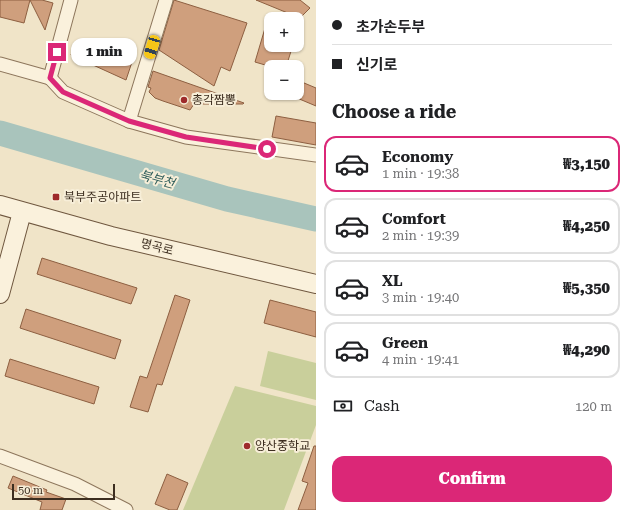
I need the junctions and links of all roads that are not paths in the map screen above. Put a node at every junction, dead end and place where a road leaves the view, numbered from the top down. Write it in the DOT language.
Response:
graph roads {
  1 [pos="71,0"];
  2 [pos="166,0"];
  3 [pos="0,64"];
  4 [pos="50,78"];
  5 [pos="129,121"];
  6 [pos="316,155"];
  7 [pos="0,205"];
  8 [pos="22,212"];
  9 [pos="316,284"];
  10 [pos="0,294"];
  11 [pos="0,456"];
  12 [pos="122,509"];
  1 -- 4 [label="street"];
  2 -- 5 [label="street"];
  3 -- 4 [label="street"];
  4 -- 5 [label="street"];
  5 -- 6 [label="street"];
  7 -- 8 [label="main road, 명곡로"];
  8 -- 9 [label="main road, 명곡로"];
  8 -- 10 [label="main road"];
  11 -- 12 [label="street"];
}
